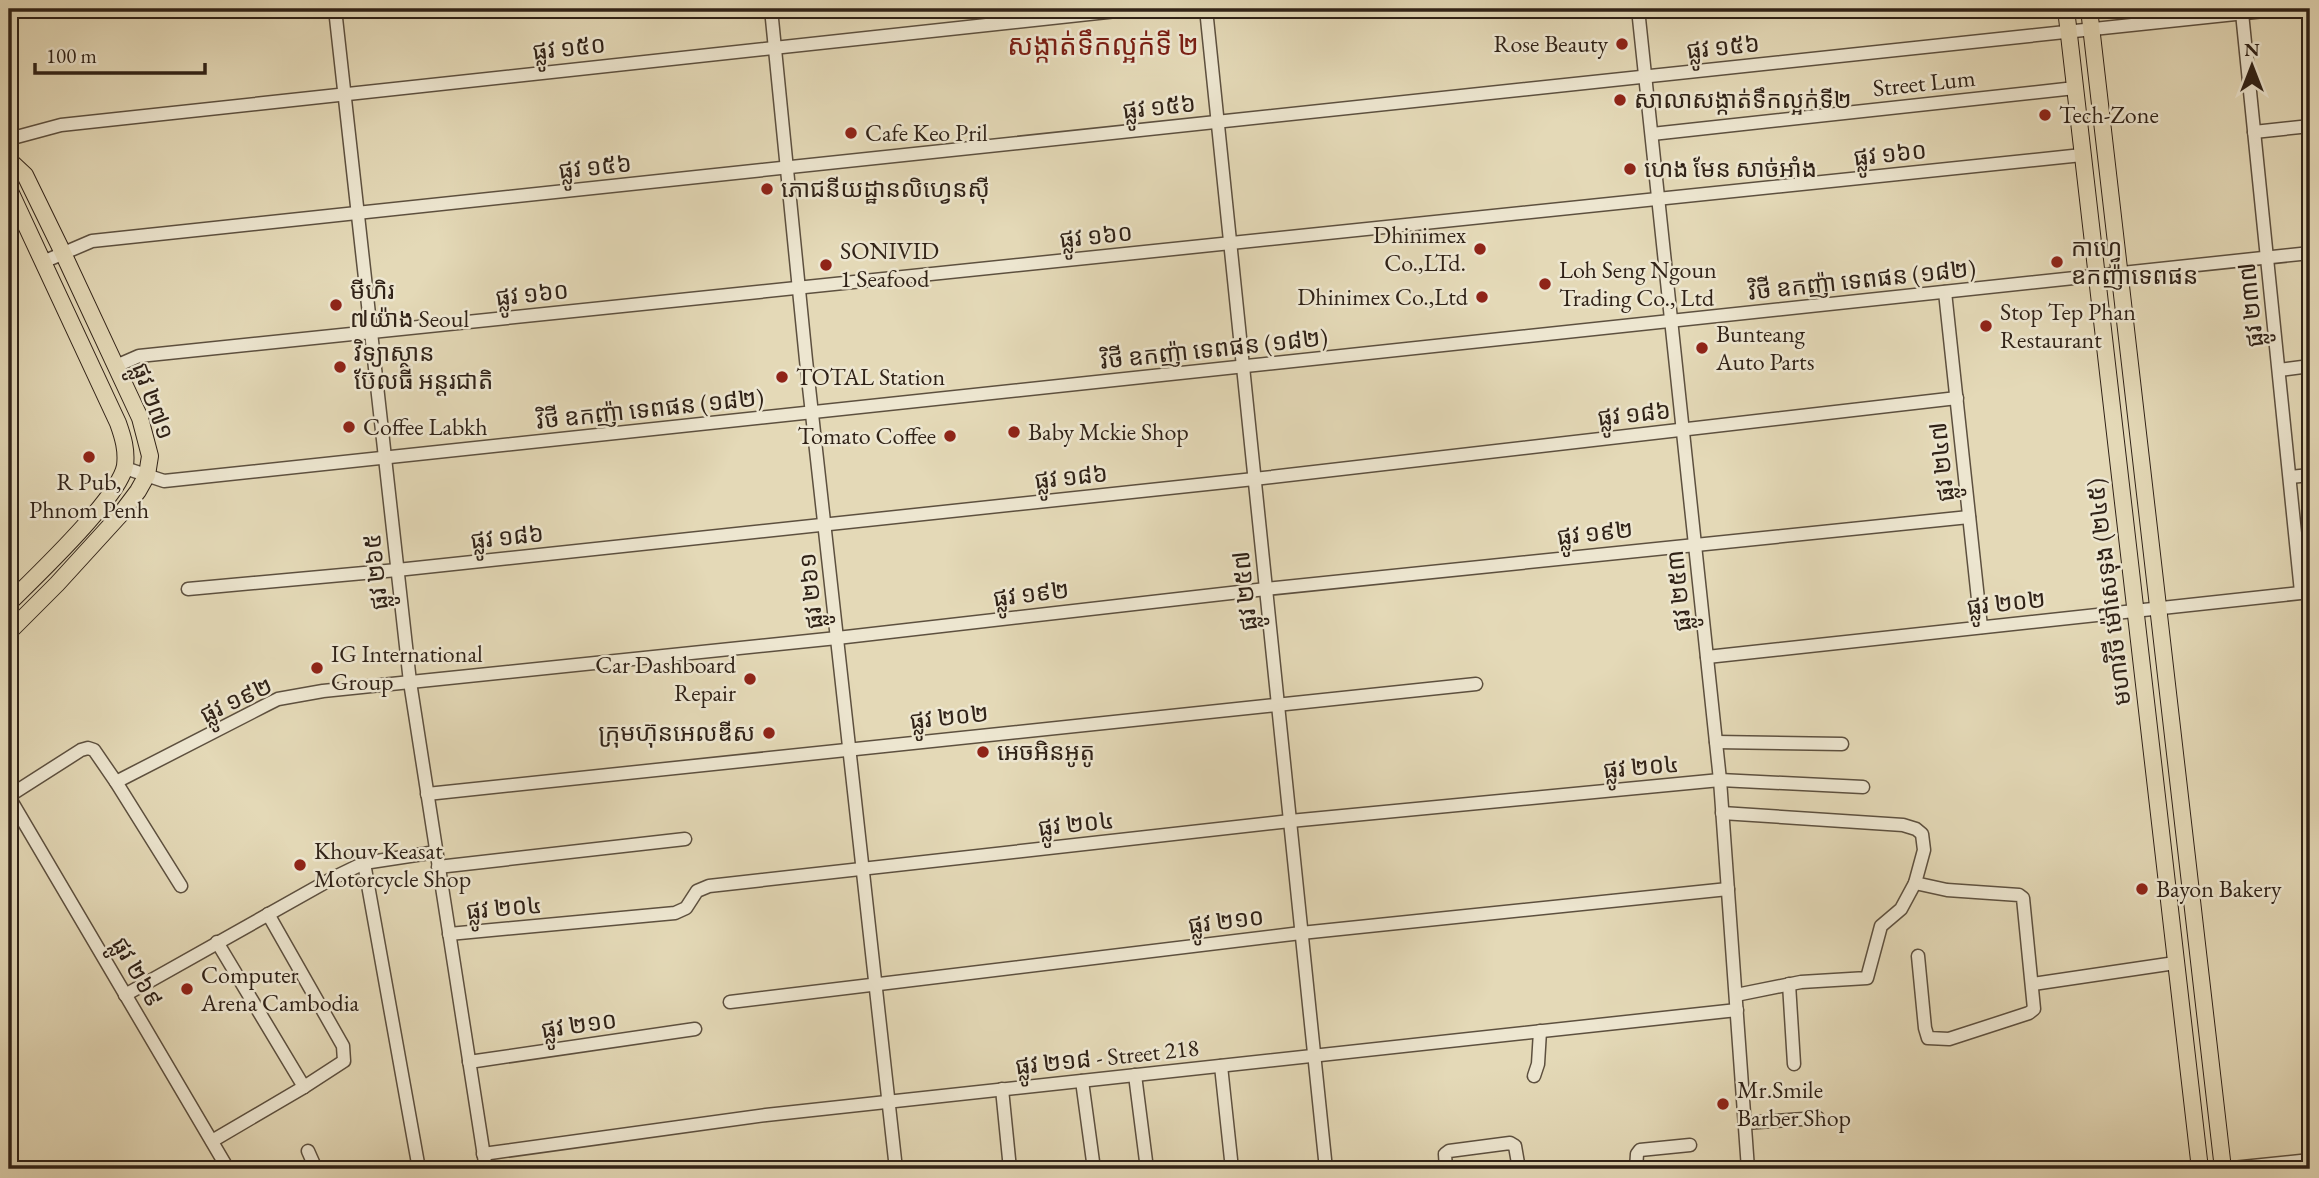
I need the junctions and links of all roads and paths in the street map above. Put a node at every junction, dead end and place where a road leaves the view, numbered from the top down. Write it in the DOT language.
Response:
graph roads {
  1 [pos="335,9"];
  2 [pos="771,9"];
  3 [pos="1135,9"];
  4 [pos="1206,9"];
  5 [pos="1639,9"];
  6 [pos="2066,9"];
  7 [pos="2090,9"];
  8 [pos="2283,9"];
  9 [pos="2242,13"];
  10 [pos="2092,29"];
  11 [pos="2068,32"];
  12 [pos="775,47"];
  13 [pos="1646,76"];
  14 [pos="2075,88"];
  15 [pos="345,93"];
  16 [pos="1217,122"];
  17 [pos="2310,126"];
  18 [pos="2254,132"];
  19 [pos="1652,134"];
  20 [pos="9,139"];
  21 [pos="2082,156"];
  22 [pos="9,160"];
  23 [pos="787,167"];
  24 [pos="9,190"];
  25 [pos="1658,199"];
  26 [pos="358,213"];
  27 [pos="1230,243"];
  28 [pos="63,253"];
  29 [pos="2310,253"];
  30 [pos="2267,258"];
  31 [pos="43,262"];
  32 [pos="2120,274"];
  33 [pos="2095,276"];
  34 [pos="800,288"];
  35 [pos="1945,292"];
  36 [pos="1672,321"];
  37 [pos="371,332"];
  38 [pos="116,366"];
  39 [pos="2310,366"];
  40 [pos="1243,367"];
  41 [pos="2279,370"];
  42 [pos="1956,398"];
  43 [pos="813,412"];
  44 [pos="1683,430"];
  45 [pos="385,458"];
  46 [pos="125,468"];
  47 [pos="147,475"];
  48 [pos="2310,475"];
  49 [pos="2290,477"];
  50 [pos="1254,479"];
  51 [pos="1969,517"];
  52 [pos="825,525"];
  53 [pos="1695,544"];
  54 [pos="397,570"];
  55 [pos="188,589"];
  56 [pos="1266,589"];
  57 [pos="2306,592"];
  58 [pos="9,602"];
  59 [pos="2159,608"];
  60 [pos="2134,611"];
  61 [pos="25,615"];
  62 [pos="1981,627"];
  63 [pos="9,632"];
  64 [pos="838,638"];
  65 [pos="1707,657"];
  66 [pos="410,682"];
  67 [pos="1476,684"];
  68 [pos="1278,704"];
  69 [pos="1716,743"];
  70 [pos="1842,744"];
  71 [pos="850,748"];
  72 [pos="1720,780"];
  73 [pos="116,782"];
  74 [pos="1863,787"];
  75 [pos="427,794"];
  76 [pos="9,797"];
  77 [pos="1722,814"];
  78 [pos="1290,821"];
  79 [pos="685,839"];
  80 [pos="436,852"];
  81 [pos="364,863"];
  82 [pos="438,867"];
  83 [pos="863,869"];
  84 [pos="1915,883"];
  85 [pos="181,886"];
  86 [pos="1728,889"];
  87 [pos="268,914"];
  88 [pos="1301,933"];
  89 [pos="449,934"];
  90 [pos="217,942"];
  91 [pos="1917,956"];
  92 [pos="2175,963"];
  93 [pos="1789,984"];
  94 [pos="2033,984"];
  95 [pos="876,985"];
  96 [pos="125,995"];
  97 [pos="1736,995"];
  98 [pos="730,1002"];
  99 [pos="1737,1010"];
  100 [pos="695,1029"];
  101 [pos="1540,1031"];
  102 [pos="1314,1056"];
  103 [pos="469,1062"];
  104 [pos="1794,1064"];
  105 [pos="1221,1066"];
  106 [pos="1135,1075"];
  107 [pos="1534,1076"];
  108 [pos="1082,1081"];
  109 [pos="304,1087"];
  110 [pos="1002,1089"];
  111 [pos="888,1102"];
  112 [pos="1818,1118"];
  113 [pos="1745,1123"];
  114 [pos="212,1141"];
  115 [pos="1690,1145"];
  116 [pos="308,1151"];
  117 [pos="483,1154"];
  118 [pos="2303,1164"];
  119 [pos="228,1169"];
  120 [pos="316,1169"];
  121 [pos="419,1169"];
  122 [pos="485,1169"];
  123 [pos="896,1169"];
  124 [pos="1010,1169"];
  125 [pos="1094,1169"];
  126 [pos="1146,1169"];
  127 [pos="1232,1169"];
  128 [pos="1326,1169"];
  129 [pos="1431,1169"];
  130 [pos="1446,1169"];
  131 [pos="1518,1169"];
  132 [pos="1636,1169"];
  133 [pos="1748,1169"];
  134 [pos="2200,1169"];
  135 [pos="2223,1169"];
  1 -- 15 [label="street, ផ្លូវ ២៦៥"];
  2 -- 12 [label="street, ផ្លូវ ២៦១"];
  3 -- 12 [label="street, ផ្លូវ ១៥០"];
  4 -- 16 [label="street, ផ្លូវ ២៥៧"];
  5 -- 13 [label="street, ផ្លូវ ២៥៣"];
  6 -- 11 [label="main road, មហាវិថី ម៉ៅសេទុង (២៤៥)"];
  7 -- 10 [label="main road, មហាវិថី ម៉ៅសេទុង (២៤៥)"];
  8 -- 9 [label="street, ផ្លូវ ១៥៦"];
  9 -- 10 [label="street, ផ្លូវ ១៥៦"];
  9 -- 18 [label="street, ផ្លូវ ២៣៧"];
  10 -- 11 [label="street, ផ្លូវ ១៥៦"];
  10 -- 32 [label="main road, មហាវិថី ម៉ៅសេទុង (២៤៥)"];
  11 -- 13 [label="street, ផ្លូវ ១៥៦"];
  11 -- 14 [label="main road, មហាវិថី ម៉ៅសេទុង (២៤៥)"];
  12 -- 15 [label="street, ផ្លូវ ១៥០"];
  12 -- 23 [label="street, ផ្លូវ ២៦១"];
  13 -- 16 [label="street, ផ្លូវ ១៥៦"];
  13 -- 19 [label="street, ផ្លូវ ២៥៣"];
  14 -- 19 [label="street, Street Lum"];
  14 -- 21 [label="main road, មហាវិថី ម៉ៅសេទុង (២៤៥)"];
  15 -- 20 [label="street, ផ្លូវ ១៥០"];
  15 -- 26 [label="street, ផ្លូវ ២៦៥"];
  16 -- 23 [label="street, ផ្លូវ ១៥៦"];
  16 -- 27 [label="street, ផ្លូវ ២៥៧"];
  17 -- 18 [label="street"];
  18 -- 30 [label="street, ផ្លូវ ២៣៧"];
  19 -- 25 [label="street, ផ្លូវ ២៥៣"];
  21 -- 25 [label="street, ផ្លូវ ១៦០"];
  21 -- 33 [label="main road, មហាវិថី ម៉ៅសេទុង (២៤៥)"];
  22 -- 28 [label="main road, ផ្លូវ ២៧១"];
  23 -- 26 [label="street, ផ្លូវ ១៥៦"];
  23 -- 34 [label="street, ផ្លូវ ២៦១"];
  24 -- 31 [label="main road, ផ្លូវ ២៧១"];
  25 -- 27 [label="street, ផ្លូវ ១៦០"];
  25 -- 36 [label="street, ផ្លូវ ២៥៣"];
  26 -- 28 [label="street, ផ្លូវ ១៥៦"];
  26 -- 37 [label="street, ផ្លូវ ២៦៥"];
  27 -- 34 [label="street, ផ្លូវ ១៦០"];
  27 -- 40 [label="street, ផ្លូវ ២៥៧"];
  28 -- 31 [label="street, ផ្លូវ ១៥៦"];
  28 -- 38 [label="main road, ផ្លូវ ២៧១"];
  29 -- 30 [label="street, វិថី ឧកញ៉ា ទេពផន (១៨២)"];
  30 -- 32 [label="street, វិថី ឧកញ៉ា ទេពផន (១៨២)"];
  30 -- 41 [label="street, ផ្លូវ ២៣៧"];
  31 -- 46 [label="main road, ផ្លូវ ២៧១"];
  32 -- 33 [label="street, វិថី ឧកញ៉ា ទេពផន (១៨២)"];
  32 -- 59 [label="main road, មហាវិថី ម៉ៅសេទុង (២៤៥)"];
  33 -- 35 [label="street, វិថី ឧកញ៉ា ទេពផន (១៨២)"];
  33 -- 60 [label="main road, មហាវិថី ម៉ៅសេទុង (២៤៥)"];
  34 -- 37 [label="street, ផ្លូវ ១៦០"];
  34 -- 43 [label="street, ផ្លូវ ២៦១"];
  35 -- 36 [label="street, វិថី ឧកញ៉ា ទេពផន (១៨២)"];
  35 -- 42 [label="street, ផ្លូវ ២៤៧"];
  36 -- 40 [label="street, វិថី ឧកញ៉ា ទេពផន (១៨២)"];
  36 -- 44 [label="street, ផ្លូវ ២៥៣"];
  37 -- 38 [label="street, ផ្លូវ ១៦០"];
  37 -- 45 [label="street, ផ្លូវ ២៦៥"];
  38 -- 47 [label="main road, ផ្លូវ ២៧១"];
  39 -- 41 [label="street"];
  40 -- 43 [label="street, វិថី ឧកញ៉ា ទេពផន (១៨២)"];
  40 -- 50 [label="street, ផ្លូវ ២៥៧"];
  41 -- 49 [label="street, ផ្លូវ ២៣៧"];
  42 -- 44 [label="street, ផ្លូវ ១៨៦"];
  42 -- 51 [label="street, ផ្លូវ ២៤៧"];
  43 -- 45 [label="street, វិថី ឧកញ៉ា ទេពផន (១៨២)"];
  43 -- 52 [label="street, ផ្លូវ ២៦១"];
  44 -- 50 [label="street, ផ្លូវ ១៨៦"];
  44 -- 53 [label="street, ផ្លូវ ២៥៣"];
  45 -- 47 [label="street, វិថី ឧកញ៉ា ទេពផន (១៨២)"];
  45 -- 54 [label="street, ផ្លូវ ២៦៥"];
  46 -- 47 [label="street, វិថី ឧកញ៉ា ទេពផន (១៨២)"];
  46 -- 58 [label="main road"];
  47 -- 61 [label="main road, ផ្លូវ ២៧១"];
  48 -- 49 [label="street"];
  49 -- 57 [label="street, ផ្លូវ ២៣៧"];
  50 -- 52 [label="street, ផ្លូវ ១៨៦"];
  50 -- 56 [label="street, ផ្លូវ ២៥៧"];
  51 -- 53 [label="street, ផ្លូវ ១៩២"];
  51 -- 62 [label="street, ផ្លូវ ២៤៧"];
  52 -- 54 [label="street, ផ្លូវ ១៨៦"];
  52 -- 64 [label="street, ផ្លូវ ២៦១"];
  53 -- 56 [label="street, ផ្លូវ ១៩២"];
  53 -- 65 [label="street, ផ្លូវ ២៥៣"];
  54 -- 55 [label="street, ផ្លូវ ១៨៦"];
  54 -- 66 [label="street, ផ្លូវ ២៦៥"];
  56 -- 64 [label="street, ផ្លូវ ១៩២"];
  56 -- 68 [label="street, ផ្លូវ ២៥៧"];
  57 -- 59 [label="street, ផ្លូវ ២០២"];
  58 -- 61 [label="street"];
  59 -- 60 [label="street, ផ្លូវ ២០២"];
  59 -- 135 [label="main road, មហាវិថី ម៉ៅសេទុង (២៤៥)"];
  60 -- 62 [label="street, ផ្លូវ ២០២"];
  60 -- 92 [label="main road, មហាវិថី ម៉ៅសេទុង (២៤៥)"];
  61 -- 63 [label="main road, ផ្លូវ ២៧១"];
  62 -- 65 [label="street, ផ្លូវ ២០២"];
  64 -- 66 [label="street, ផ្លូវ ១៩២"];
  64 -- 71 [label="street, ផ្លូវ ២៦១"];
  65 -- 69 [label="street, ផ្លូវ ២៥៣"];
  66 -- 73 [label="street, ផ្លូវ ១៩២"];
  66 -- 75 [label="street, ផ្លូវ ២៦៥"];
  67 -- 68 [label="street, ផ្លូវ ២០២"];
  68 -- 71 [label="street, ផ្លូវ ២០២"];
  68 -- 78 [label="street, ផ្លូវ ២៥៧"];
  69 -- 70 [label="street"];
  69 -- 72 [label="street, ផ្លូវ ២៥៣"];
  71 -- 75 [label="street, ផ្លូវ ២០២"];
  71 -- 83 [label="street, ផ្លូវ ២៦១"];
  72 -- 74 [label="street, ផ្លូវ ២០៤"];
  72 -- 77 [label="street, ផ្លូវ ២៥៣"];
  72 -- 78 [label="street, ផ្លូវ ២០៤"];
  73 -- 76 [label="street"];
  73 -- 85 [label="street"];
  75 -- 80 [label="street, ផ្លូវ ២៦៥"];
  76 -- 96 [label="street, ផ្លូវ ២៦៩"];
  77 -- 84 [label="street"];
  77 -- 86 [label="street, ផ្លូវ ២៥៣"];
  78 -- 83 [label="street, ផ្លូវ ២០៤"];
  78 -- 88 [label="street, ផ្លូវ ២៥៧"];
  79 -- 82 [label="street"];
  80 -- 81 [label="street"];
  80 -- 82 [label="street, ផ្លូវ ២៦៥"];
  81 -- 87 [label="street"];
  81 -- 121 [label="street"];
  82 -- 89 [label="street, ផ្លូវ ២៦៥"];
  83 -- 89 [label="street, ផ្លូវ ២០៤"];
  83 -- 95 [label="street, ផ្លូវ ២៦១"];
  84 -- 93 [label="street"];
  84 -- 94 [label="street"];
  86 -- 88 [label="street, ផ្លូវ ២១០"];
  86 -- 97 [label="street, ផ្លូវ ២៥៣"];
  87 -- 90 [label="street"];
  87 -- 109 [label="street"];
  88 -- 95 [label="street, ផ្លូវ ២១០"];
  88 -- 102 [label="street, ផ្លូវ ២៥៧"];
  89 -- 103 [label="street, ផ្លូវ ២៦៥"];
  90 -- 96 [label="street"];
  90 -- 109 [label="street"];
  91 -- 94 [label="street"];
  92 -- 94 [label="street"];
  92 -- 134 [label="main road, មហាវិថី ម៉ៅសេទុង (២៤៥)"];
  93 -- 97 [label="street"];
  93 -- 104 [label="street"];
  95 -- 98 [label="street, ផ្លូវ ២១០"];
  95 -- 111 [label="street, ផ្លូវ ២៦១"];
  96 -- 114 [label="street, ផ្លូវ ២៦៩"];
  97 -- 99 [label="street, ផ្លូវ ២៥៣"];
  99 -- 101 [label="street, ផ្លូវ ២១៨ - Street 218"];
  99 -- 113 [label="street, ផ្លូវ ២៥៣"];
  100 -- 103 [label="street, ផ្លូវ ២១០"];
  101 -- 102 [label="street, ផ្លូវ ២១៨ - Street 218"];
  101 -- 107 [label="street"];
  102 -- 105 [label="street, ផ្លូវ ២១៨ - Street 218"];
  102 -- 128 [label="street, ផ្លូវ ២៥៧"];
  103 -- 117 [label="street, ផ្លូវ ២៦៥"];
  105 -- 106 [label="street, ផ្លូវ ២១៨ - Street 218"];
  105 -- 127 [label="street"];
  106 -- 108 [label="street, ផ្លូវ ២១៨ - Street 218"];
  106 -- 126 [label="street"];
  108 -- 110 [label="street, ផ្លូវ ២១៨ - Street 218"];
  108 -- 125 [label="street"];
  109 -- 114 [label="street"];
  110 -- 111 [label="street, ផ្លូវ ២១៨ - Street 218"];
  110 -- 124 [label="street"];
  111 -- 117 [label="street, ផ្លូវ ២១៨ - Street 218"];
  111 -- 123 [label="street, ផ្លូវ ២៦១"];
  112 -- 113 [label="street"];
  113 -- 133 [label="street, ផ្លូវ ២៥៣"];
  114 -- 119 [label="street, ផ្លូវ ២៦៩"];
  115 -- 132 [label="street"];
  116 -- 120 [label="street"];
  117 -- 122 [label="street, ផ្លូវ ២៦៥"];
  118 -- 135 [label="street"];
  129 -- 130 [label="street"];
  130 -- 131 [label="street"];
}
